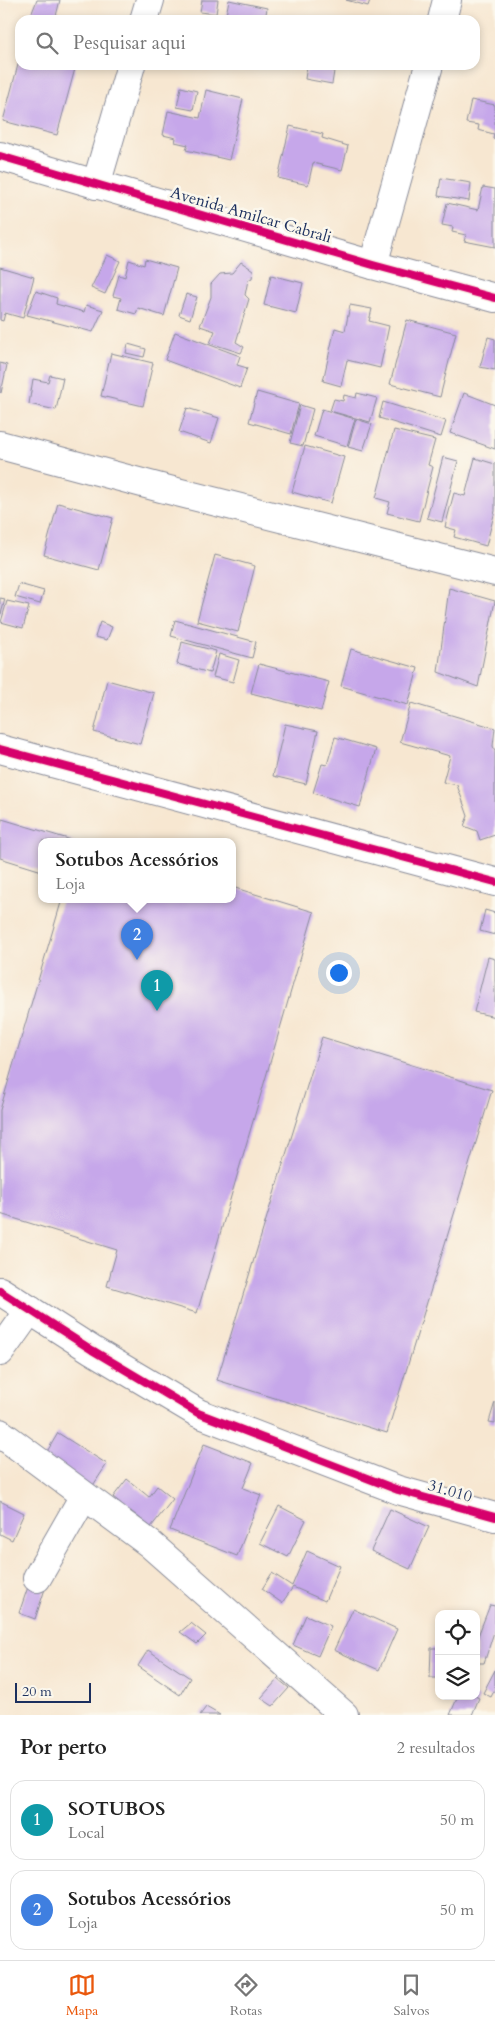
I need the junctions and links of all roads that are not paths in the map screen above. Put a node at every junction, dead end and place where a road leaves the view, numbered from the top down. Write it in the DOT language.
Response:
graph roads {
  1 [pos="150,0"];
  2 [pos="447,0"];
  3 [pos="146,15"];
  4 [pos="443,15"];
  5 [pos="130,70"];
  6 [pos="428,70"];
  7 [pos="0,156"];
  8 [pos="96,185"];
  9 [pos="373,265"];
  10 [pos="495,298"];
  11 [pos="0,445"];
  12 [pos="495,572"];
  13 [pos="0,749"];
  14 [pos="495,882"];
  15 [pos="0,1292"];
  16 [pos="30,1310"];
  17 [pos="0,1352"];
  18 [pos="0,1433"];
  19 [pos="84,1496"];
  20 [pos="495,1517"];
  21 [pos="37,1578"];
  22 [pos="344,1715"];
  1 -- 3 [label="street"];
  2 -- 4 [label="street"];
  5 -- 8 [label="street"];
  6 -- 9 [label="street"];
  7 -- 8 [label="street, Avenida Amilcar Cabrali"];
  8 -- 9 [label="street, Avenida Amilcar Cabrali"];
  9 -- 10 [label="street, Avenida Amilcar Cabrali"];
  11 -- 12 [label="street"];
  13 -- 14 [label="street"];
  15 -- 16 [label="street, 31.010"];
  16 -- 17 [label="street"];
  16 -- 20 [label="street, 31.010"];
  18 -- 19 [label="street"];
  19 -- 21 [label="street"];
  19 -- 22 [label="street"];
}
